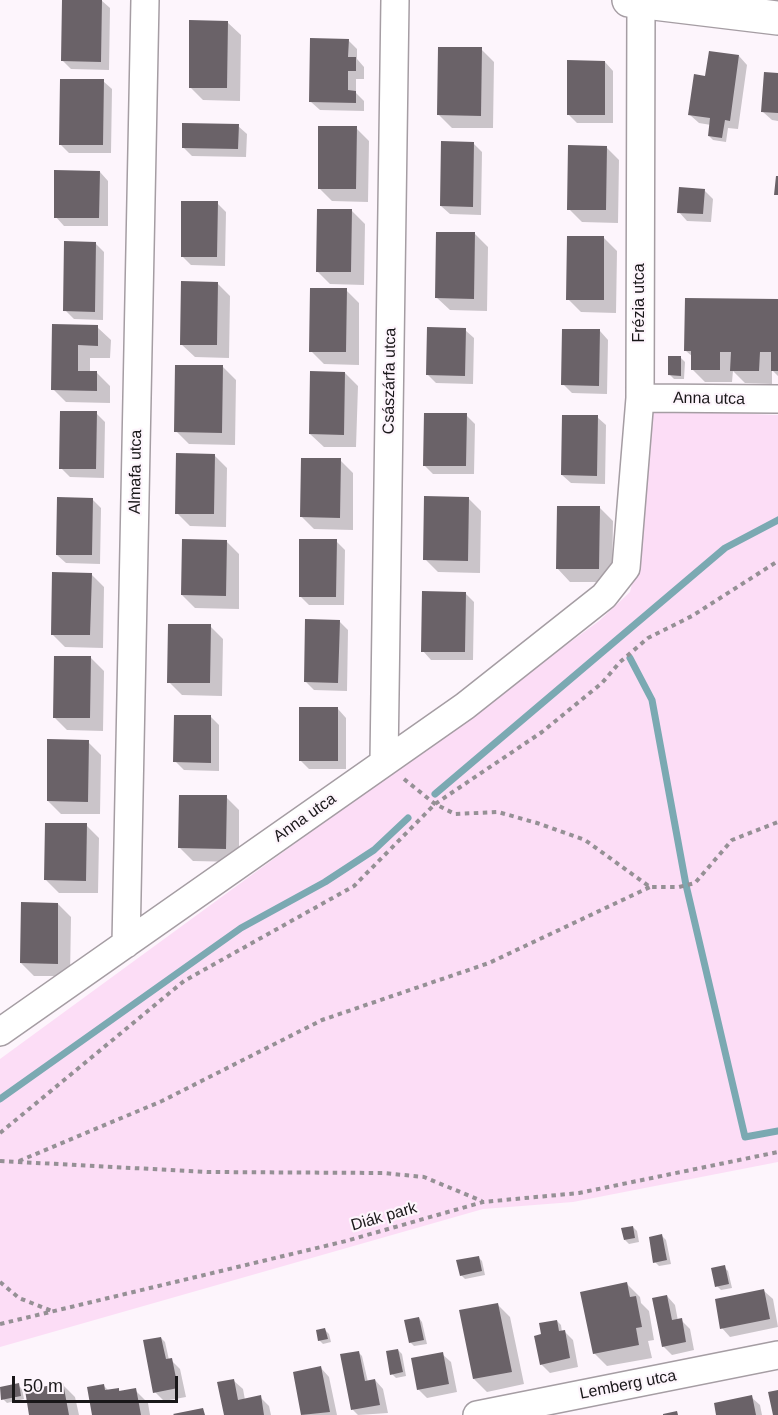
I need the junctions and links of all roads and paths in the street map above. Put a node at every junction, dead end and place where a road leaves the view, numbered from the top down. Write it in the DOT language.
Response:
graph roads {
  1 [pos="145,0"];
  2 [pos="395,0"];
  3 [pos="635,1"];
  4 [pos="778,18"];
  5 [pos="640,398"];
  6 [pos="778,399"];
  7 [pos="778,561"];
  8 [pos="604,596"];
  9 [pos="384,762"];
  10 [pos="435,804"];
  11 [pos="778,822"];
  12 [pos="650,887"];
  13 [pos="126,944"];
  14 [pos="0,1032"];
  15 [pos="0,1134"];
  16 [pos="778,1152"];
  17 [pos="0,1161"];
  18 [pos="18,1161"];
  19 [pos="483,1202"];
  20 [pos="0,1282"];
  21 [pos="52,1312"];
  22 [pos="0,1324"];
  23 [pos="778,1355"];
  24 [pos="477,1415"];
  1 -- 13 [label="street, Almafa utca"];
  2 -- 9 [label="street, Császárfa utca"];
  3 -- 4 [label="main road"];
  3 -- 5 [label="street, Frézia utca"];
  5 -- 6 [label="street, Anna utca"];
  5 -- 8 [label="street, Frézia utca"];
  7 -- 10 [label="path"];
  8 -- 9 [label="street, Anna utca"];
  9 -- 10 [label="path"];
  9 -- 13 [label="street, Anna utca"];
  10 -- 12 [label="path"];
  10 -- 15 [label="path"];
  11 -- 12 [label="path"];
  12 -- 18 [label="path"];
  13 -- 14 [label="street, Anna utca"];
  16 -- 19 [label="path, Diák park"];
  17 -- 18 [label="path"];
  18 -- 19 [label="path"];
  19 -- 21 [label="path, Diák park"];
  20 -- 21 [label="path"];
  21 -- 22 [label="path, Diák park"];
  23 -- 24 [label="street, Lemberg utca"];
}
